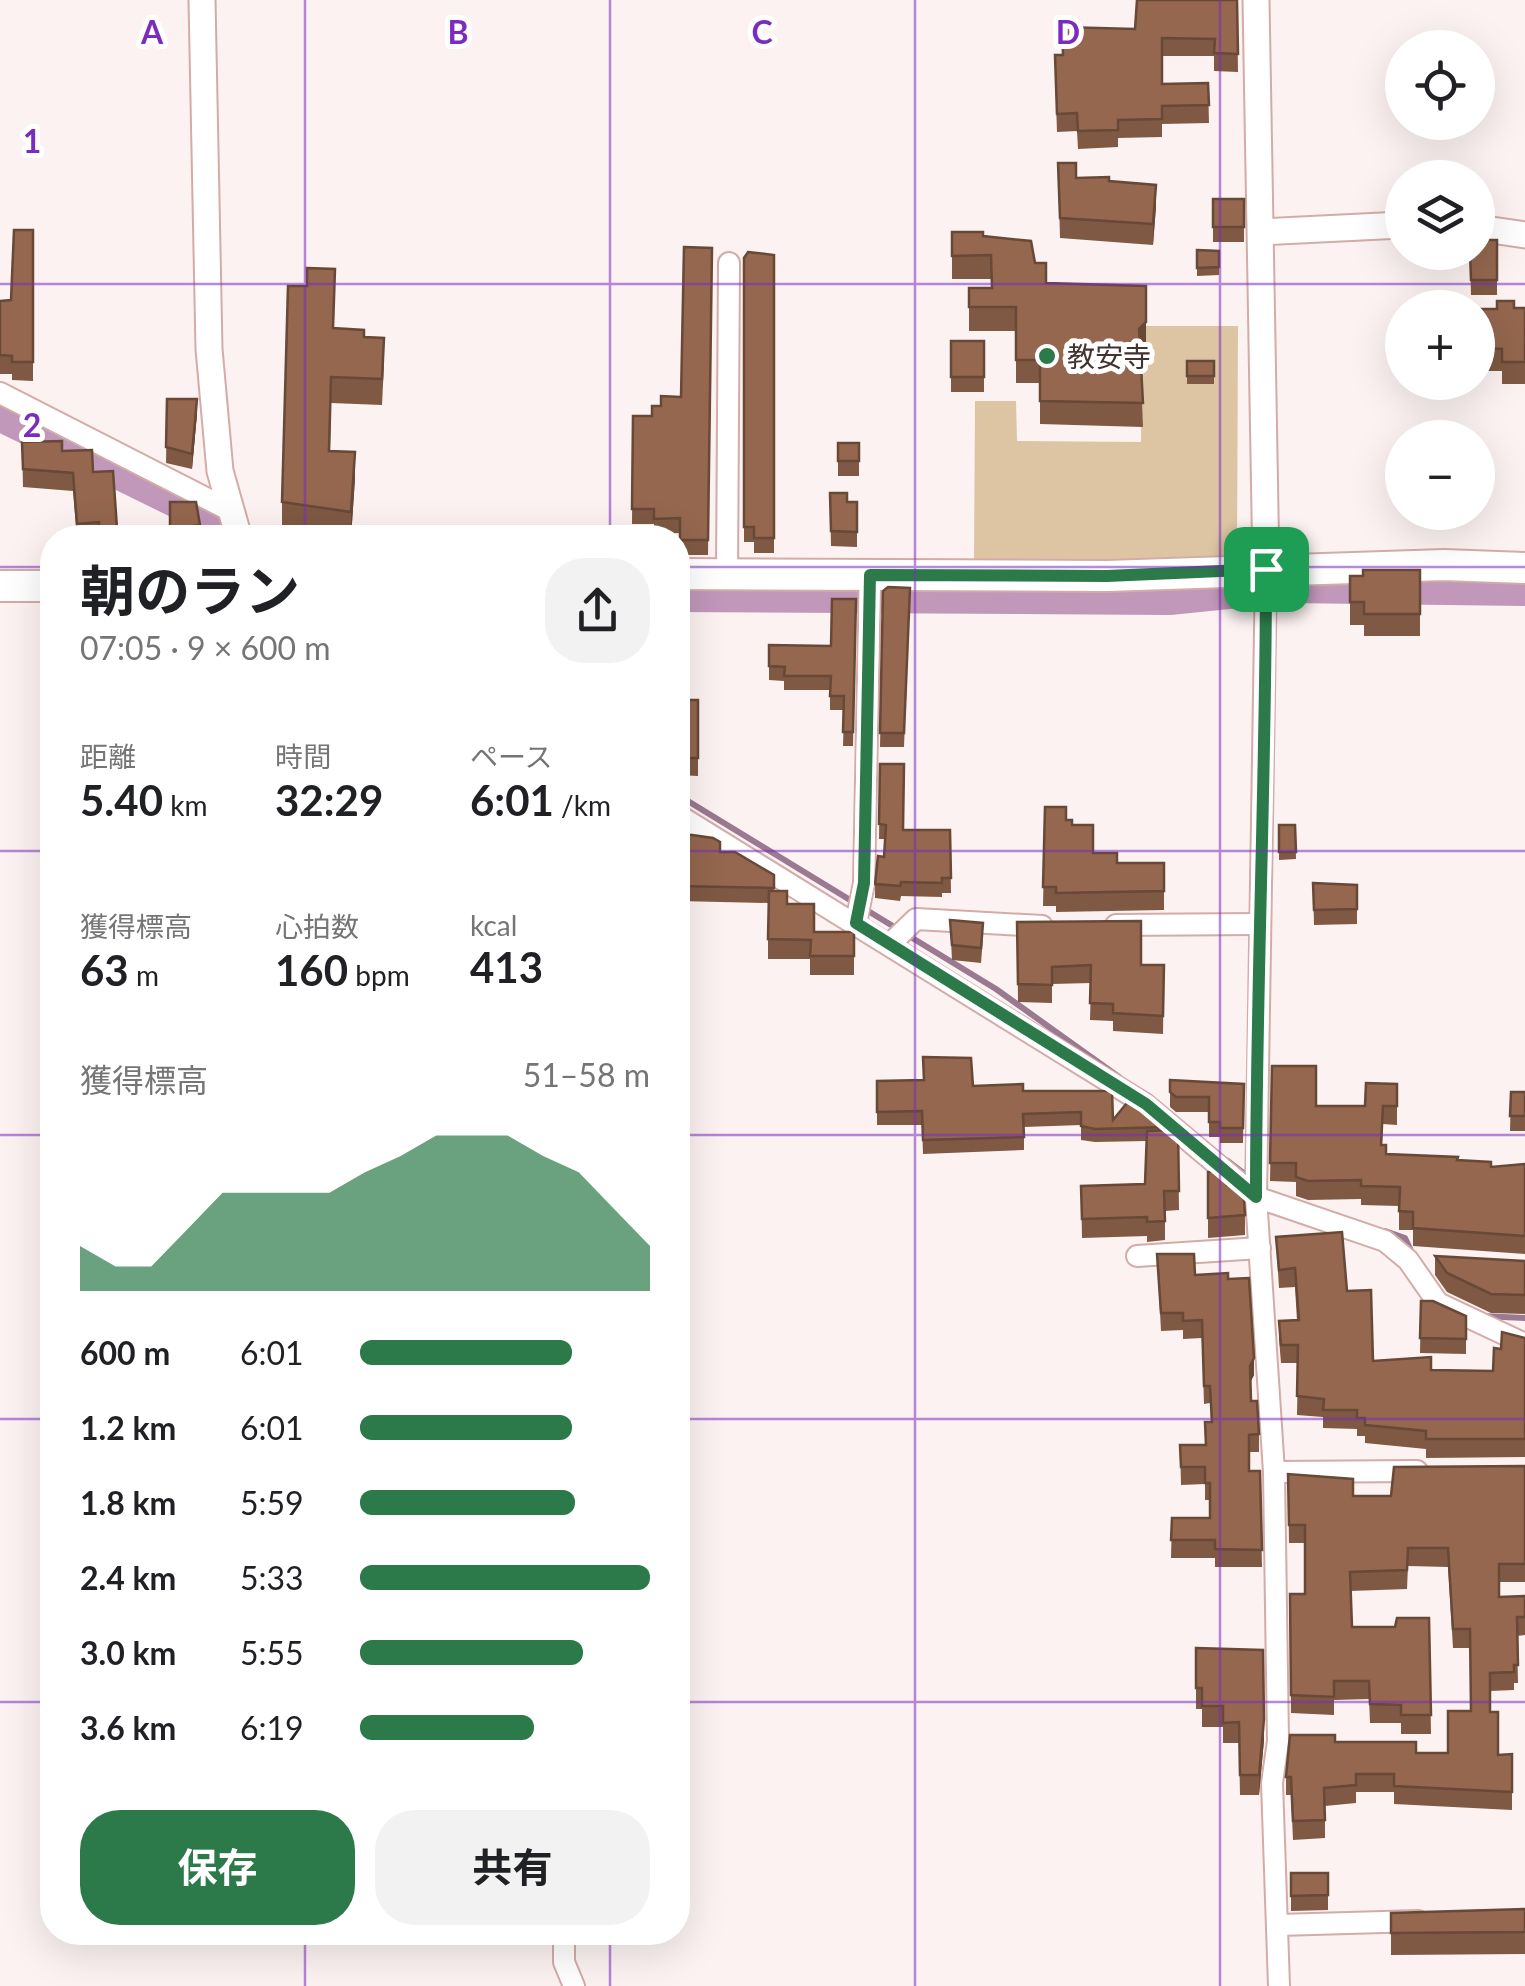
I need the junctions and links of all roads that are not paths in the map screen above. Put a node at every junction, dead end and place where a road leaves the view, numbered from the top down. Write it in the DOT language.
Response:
graph roads {
  1 [pos="202,0"];
  2 [pos="1256,0"];
  3 [pos="1385,227"];
  4 [pos="1495,231"];
  5 [pos="1261,232"];
  6 [pos="1525,235"];
  7 [pos="730,263"];
  8 [pos="0,393"];
  9 [pos="229,510"];
  10 [pos="234,525"];
  11 [pos="1525,568"];
  12 [pos="690,574"];
  13 [pos="728,574"];
  14 [pos="1266,581"];
  15 [pos="0,586"];
  16 [pos="40,586"];
  17 [pos="870,586"];
  18 [pos="690,822"];
  19 [pos="856,923"];
  20 [pos="1257,924"];
  21 [pos="890,944"];
  22 [pos="1256,1197"];
  23 [pos="1260,1248"];
  24 [pos="1137,1256"];
  25 [pos="1525,1344"];
  26 [pos="1448,1471"];
  27 [pos="1274,1472"];
  28 [pos="1449,1920"];
  29 [pos="1278,1925"];
  30 [pos="564,1945"];
  31 [pos="574,1986"];
  32 [pos="1279,1986"];
  1 -- 9 [label="street"];
  2 -- 5 [label="street"];
  3 -- 5 [label="street"];
  4 -- 6 [label="street"];
  5 -- 14 [label="street"];
  7 -- 13 [label="street"];
  8 -- 9 [label="street"];
  9 -- 10 [label="street"];
  11 -- 14 [label="main road"];
  12 -- 13 [label="main road"];
  13 -- 17 [label="main road"];
  14 -- 17 [label="main road"];
  14 -- 20 [label="street"];
  15 -- 16 [label="main road"];
  17 -- 19 [label="street"];
  18 -- 19 [label="street"];
  19 -- 21 [label="street"];
  20 -- 21 [label="street"];
  20 -- 22 [label="street"];
  21 -- 22 [label="street"];
  22 -- 23 [label="street"];
  22 -- 25 [label="street"];
  23 -- 24 [label="street"];
  23 -- 27 [label="street"];
  26 -- 27 [label="street"];
  27 -- 29 [label="street"];
  28 -- 29 [label="street"];
  29 -- 32 [label="street"];
  30 -- 31 [label="street"];
}
